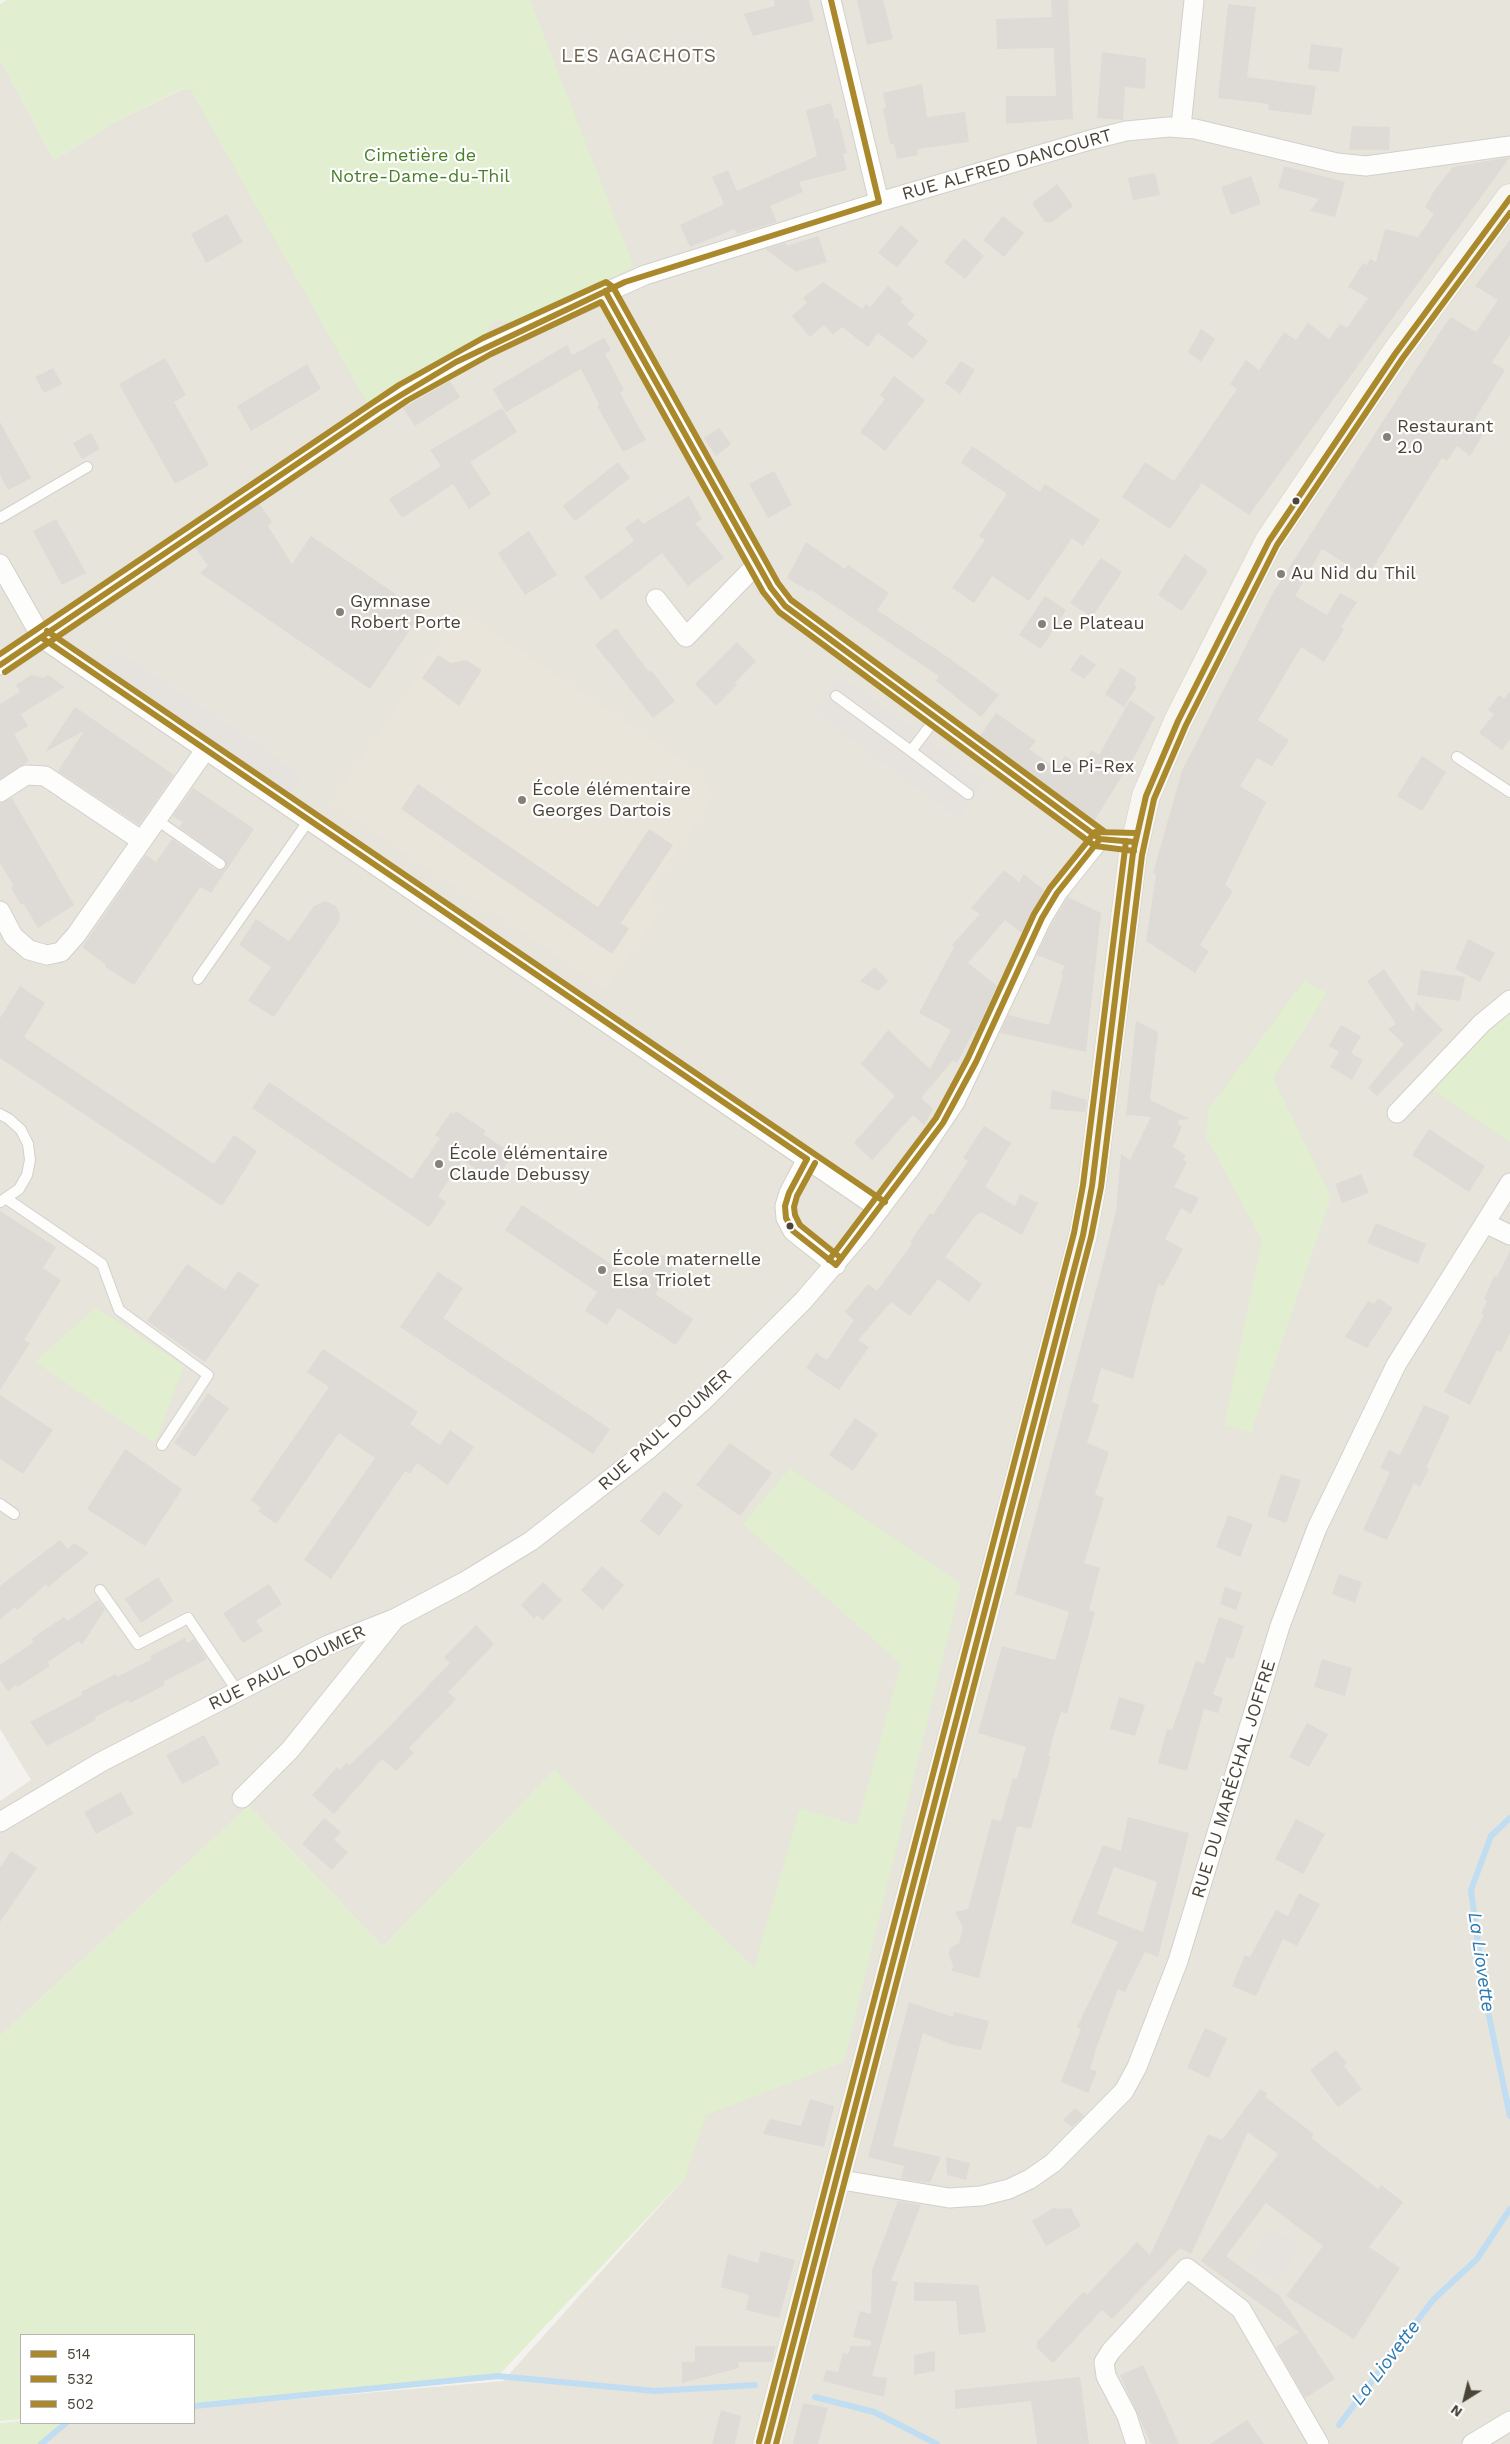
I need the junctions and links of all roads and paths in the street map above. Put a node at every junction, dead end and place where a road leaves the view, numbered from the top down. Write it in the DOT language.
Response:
graph roads {
  1 [pos="831,0"];
  2 [pos="1194,0"];
  3 [pos="1181,127"];
  4 [pos="1510,146"];
  5 [pos="1510,198"];
  6 [pos="879,202"];
  7 [pos="605,291"];
  8 [pos="87,467"];
  9 [pos="0,518"];
  10 [pos="758,563"];
  11 [pos="0,564"];
  12 [pos="656,599"];
  13 [pos="42,638"];
  14 [pos="0,665"];
  15 [pos="836,696"];
  16 [pos="936,718"];
  17 [pos="206,749"];
  18 [pos="911,751"];
  19 [pos="1457,757"];
  20 [pos="0,792"];
  21 [pos="1510,792"];
  22 [pos="968,794"];
  23 [pos="157,820"];
  24 [pos="309,820"];
  25 [pos="1100,839"];
  26 [pos="142,841"];
  27 [pos="1135,842"];
  28 [pos="220,864"];
  29 [pos="0,911"];
  30 [pos="198,979"];
  31 [pos="1510,1000"];
  32 [pos="1397,1113"];
  33 [pos="0,1114"];
  34 [pos="807,1159"];
  35 [pos="1510,1183"];
  36 [pos="4,1201"];
  37 [pos="880,1209"];
  38 [pos="1485,1223"];
  39 [pos="1510,1235"];
  40 [pos="836,1265"];
  41 [pos="162,1445"];
  42 [pos="0,1504"];
  43 [pos="14,1514"];
  44 [pos="100,1590"];
  45 [pos="396,1618"];
  46 [pos="238,1692"];
  47 [pos="242,1798"];
  48 [pos="0,1822"];
  49 [pos="836,2179"];
  50 [pos="1510,2421"];
  51 [pos="767,2444"];
  52 [pos="1136,2444"];
  53 [pos="1319,2444"];
  54 [pos="1472,2444"];
  1 -- 6 [label="street"];
  2 -- 3 [label="street"];
  3 -- 4 [label="street, RUE ALFRED DANCOURT"];
  3 -- 6 [label="street, RUE ALFRED DANCOURT"];
  5 -- 27 [label="main road"];
  6 -- 7 [label="street, RUE ALFRED DANCOURT"];
  7 -- 10 [label="street"];
  7 -- 13 [label="street, RUE ALFRED DANCOURT"];
  8 -- 9 [label="lane"];
  10 -- 12 [label="street"];
  10 -- 16 [label="street"];
  11 -- 13 [label="street"];
  13 -- 14 [label="street, RUE ALFRED DANCOURT"];
  13 -- 17 [label="street"];
  15 -- 18 [label="lane"];
  16 -- 18 [label="lane"];
  16 -- 25 [label="street"];
  17 -- 23 [label="street"];
  17 -- 24 [label="street"];
  18 -- 22 [label="lane"];
  19 -- 21 [label="lane"];
  20 -- 26 [label="street"];
  23 -- 26 [label="street"];
  23 -- 28 [label="lane"];
  24 -- 30 [label="lane"];
  24 -- 34 [label="street"];
  25 -- 27 [label="street"];
  25 -- 37 [label="street, RUE PAUL DOUMER"];
  26 -- 29 [label="street"];
  27 -- 49 [label="main road"];
  31 -- 32 [label="street"];
  33 -- 36 [label="lane"];
  34 -- 37 [label="street"];
  34 -- 40 [label="street"];
  35 -- 38 [label="street, RUE DU MARÉCHAL JOFFRE"];
  36 -- 41 [label="lane"];
  37 -- 40 [label="street, RUE PAUL DOUMER"];
  38 -- 39 [label="street"];
  38 -- 49 [label="street, RUE DU MARÉCHAL JOFFRE"];
  40 -- 45 [label="street, RUE PAUL DOUMER"];
  42 -- 43 [label="lane"];
  44 -- 46 [label="lane"];
  45 -- 46 [label="street, RUE PAUL DOUMER"];
  45 -- 47 [label="street"];
  46 -- 48 [label="street, RUE PAUL DOUMER"];
  49 -- 51 [label="main road"];
  50 -- 54 [label="street"];
  52 -- 53 [label="street"];
}
